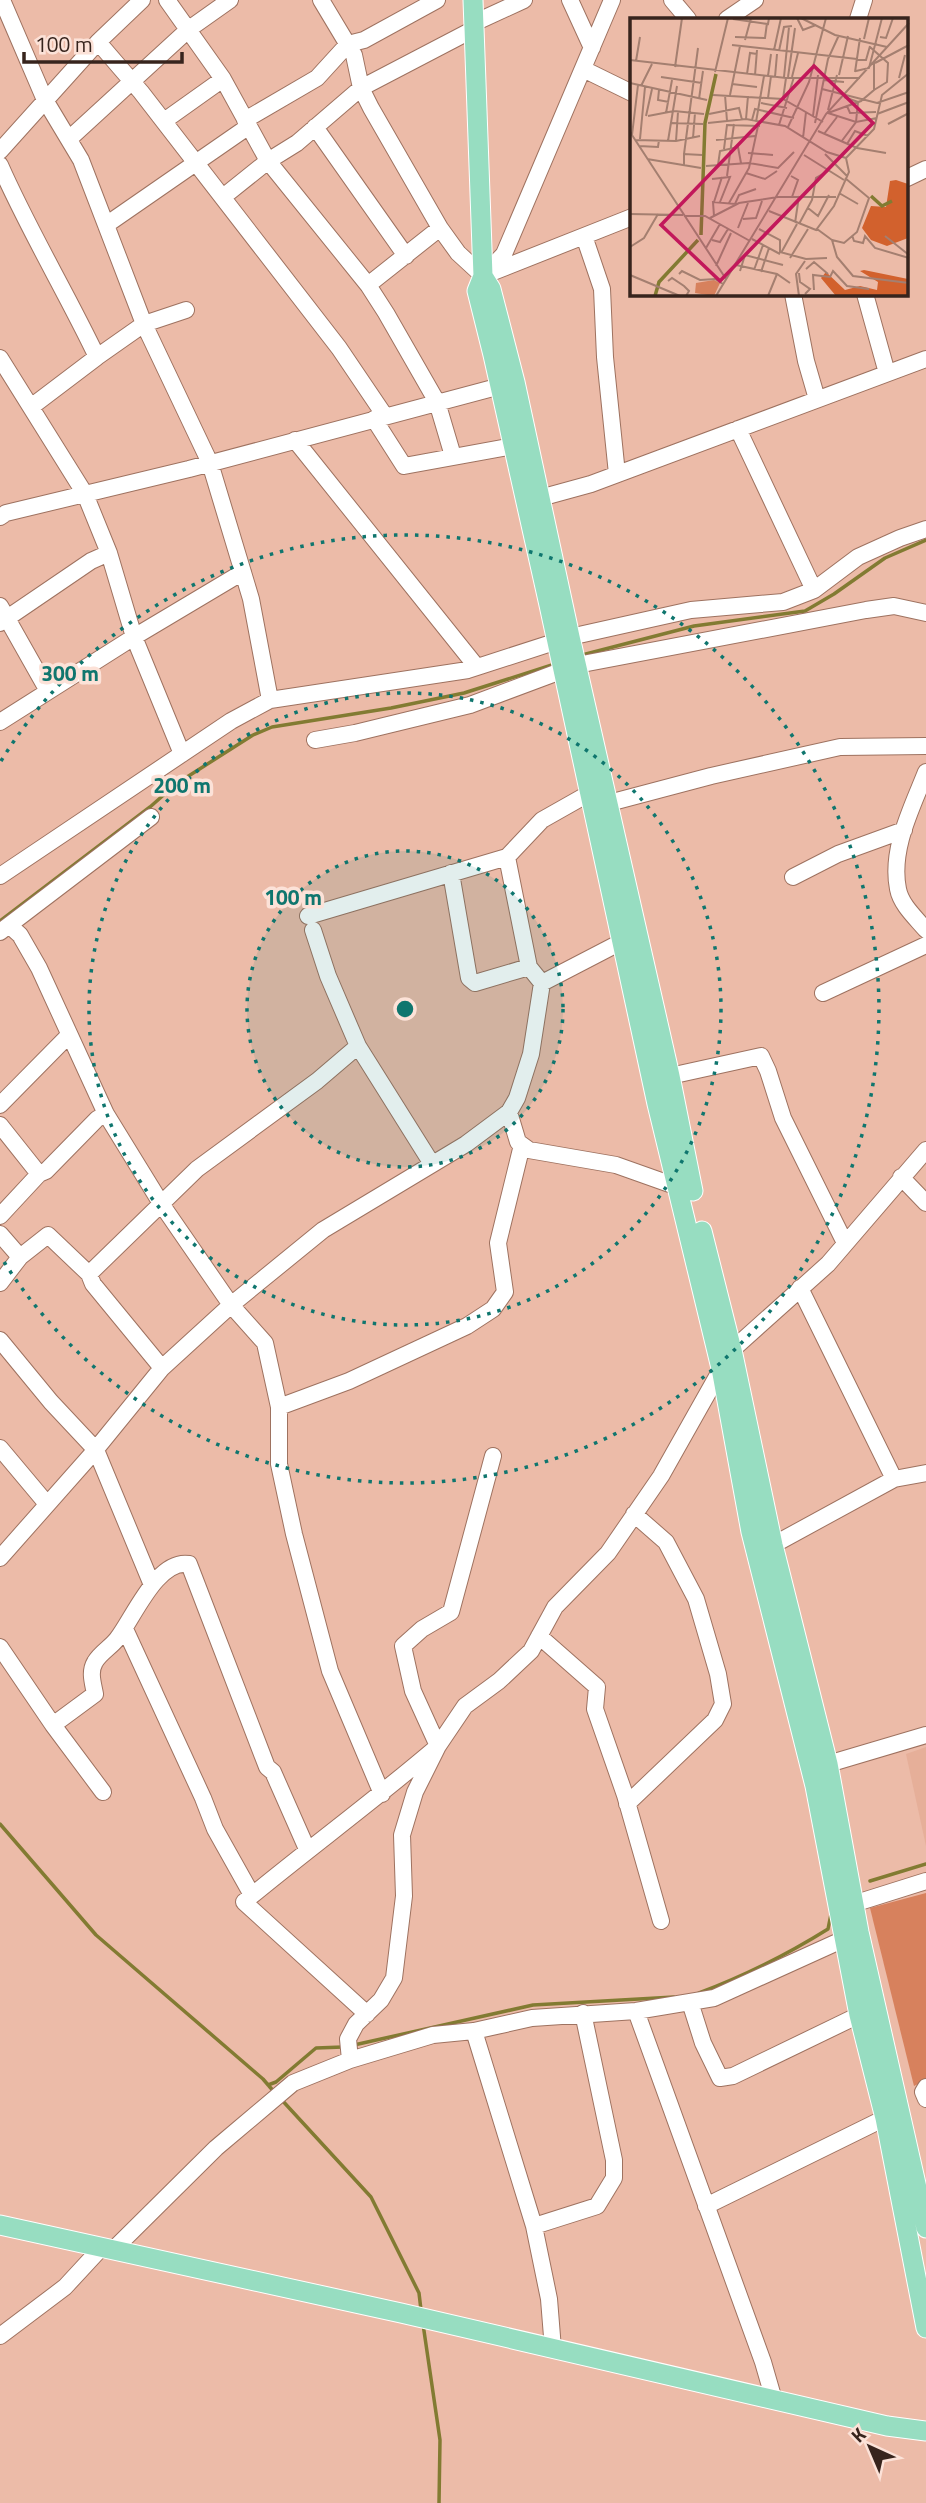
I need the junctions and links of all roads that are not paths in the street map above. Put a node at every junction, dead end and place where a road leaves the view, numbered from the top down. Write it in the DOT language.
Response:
graph roads {
  1 [pos="2,0"];
  2 [pos="142,0"];
  3 [pos="167,0"];
  4 [pos="230,0"];
  5 [pos="321,0"];
  6 [pos="438,0"];
  7 [pos="473,0"];
  8 [pos="524,0"];
  9 [pos="570,0"];
  10 [pos="612,0"];
  11 [pos="672,0"];
  12 [pos="755,0"];
  13 [pos="864,0"];
  14 [pos="687,18"];
  15 [pos="728,18"];
  16 [pos="858,18"];
  17 [pos="474,26"];
  18 [pos="189,29"];
  19 [pos="98,42"];
  20 [pos="348,44"];
  21 [pos="592,48"];
  22 [pos="583,69"];
  23 [pos="223,79"];
  24 [pos="133,82"];
  25 [pos="361,88"];
  26 [pos="630,92"];
  27 [pos="45,100"];
  28 [pos="164,121"];
  29 [pos="247,123"];
  30 [pos="315,127"];
  31 [pos="69,139"];
  32 [pos="0,151"];
  33 [pos="268,161"];
  34 [pos="196,163"];
  35 [pos="0,165"];
  36 [pos="926,169"];
  37 [pos="908,178"];
  38 [pos="223,197"];
  39 [pos="630,218"];
  40 [pos="106,225"];
  41 [pos="440,228"];
  42 [pos="584,236"];
  43 [pos="406,256"];
  44 [pos="483,276"];
  45 [pos="368,285"];
  46 [pos="793,296"];
  47 [pos="866,296"];
  48 [pos="186,310"];
  49 [pos="144,324"];
  50 [pos="97,357"];
  51 [pos="0,358"];
  52 [pos="926,359"];
  53 [pos="887,373"];
  54 [pos="508,384"];
  55 [pos="817,399"];
  56 [pos="437,402"];
  57 [pos="31,407"];
  58 [pos="380,417"];
  59 [pos="738,429"];
  60 [pos="295,440"];
  61 [pos="513,446"];
  62 [pos="453,456"];
  63 [pos="210,463"];
  64 [pos="617,474"];
  65 [pos="85,494"];
  66 [pos="540,498"];
  67 [pos="2,512"];
  68 [pos="926,529"];
  69 [pos="109,553"];
  70 [pos="243,572"];
  71 [pos="814,590"];
  72 [pos="926,613"];
  73 [pos="2,615"];
  74 [pos="134,636"];
  75 [pos="567,655"];
  76 [pos="476,666"];
  77 [pos="48,691"];
  78 [pos="270,700"];
  79 [pos="0,722"];
  80 [pos="315,740"];
  81 [pos="926,746"];
  82 [pos="182,754"];
  83 [pos="926,772"];
  84 [pos="588,794"];
  85 [pos="609,803"];
  86 [pos="151,817"];
  87 [pos="904,830"];
  88 [pos="508,857"];
  89 [pos="451,873"];
  90 [pos="0,876"];
  91 [pos="793,877"];
  92 [pos="5,929"];
  93 [pos="926,930"];
  94 [pos="621,942"];
  95 [pos="926,946"];
  96 [pos="529,967"];
  97 [pos="542,983"];
  98 [pos="823,993"];
  99 [pos="69,1035"];
  100 [pos="358,1046"];
  101 [pos="670,1076"];
  102 [pos="0,1105"];
  103 [pos="509,1112"];
  104 [pos="106,1114"];
  105 [pos="0,1125"];
  106 [pos="523,1145"];
  107 [pos="926,1150"];
  108 [pos="432,1164"];
  109 [pos="39,1174"];
  110 [pos="901,1177"];
  111 [pos="678,1187"];
  112 [pos="926,1203"];
  113 [pos="162,1205"];
  114 [pos="0,1216"];
  115 [pos="0,1234"];
  116 [pos="845,1244"];
  117 [pos="20,1257"];
  118 [pos="89,1274"];
  119 [pos="0,1283"];
  120 [pos="800,1288"];
  121 [pos="231,1305"];
  122 [pos="0,1340"];
  123 [pos="732,1350"];
  124 [pos="162,1368"];
  125 [pos="721,1368"];
  126 [pos="279,1407"];
  127 [pos="0,1448"];
  128 [pos="96,1450"];
  129 [pos="493,1456"];
  130 [pos="926,1473"];
  131 [pos="894,1479"];
  132 [pos="47,1503"];
  133 [pos="634,1514"];
  134 [pos="774,1545"];
  135 [pos="0,1558"];
  136 [pos="152,1585"];
  137 [pos="125,1629"];
  138 [pos="539,1636"];
  139 [pos="0,1647"];
  140 [pos="53,1726"];
  141 [pos="926,1735"];
  142 [pos="439,1746"];
  143 [pos="828,1765"];
  144 [pos="103,1792"];
  145 [pos="382,1794"];
  146 [pos="627,1804"];
  147 [pos="307,1849"];
  148 [pos="926,1881"];
  149 [pos="252,1895"];
  150 [pos="853,1905"];
  151 [pos="661,1921"];
  152 [pos="852,1936"];
  153 [pos="690,2002"];
  154 [pos="636,2011"];
  155 [pos="583,2013"];
  156 [pos="367,2014"];
  157 [pos="859,2015"];
  158 [pos="474,2031"];
  159 [pos="349,2050"];
  160 [pos="926,2087"];
  161 [pos="926,2099"];
  162 [pos="886,2118"];
  163 [pos="706,2206"];
  164 [pos="0,2225"];
  165 [pos="534,2226"];
  166 [pos="926,2228"];
  167 [pos="107,2248"];
  168 [pos="926,2328"];
  169 [pos="0,2336"];
  170 [pos="553,2349"];
  171 [pos="774,2400"];
  172 [pos="926,2431"];
  1 -- 27 [label="street"];
  2 -- 19 [label="street"];
  3 -- 18 [label="street"];
  4 -- 18 [label="street"];
  5 -- 20 [label="street"];
  6 -- 20 [label="street"];
  7 -- 17 [label="main road"];
  8 -- 17 [label="street"];
  9 -- 21 [label="street"];
  10 -- 21 [label="street"];
  11 -- 14 [label="street"];
  12 -- 15 [label="street"];
  13 -- 16 [label="street"];
  17 -- 25 [label="street"];
  17 -- 44 [label="main road"];
  18 -- 23 [label="street"];
  18 -- 24 [label="street"];
  19 -- 24 [label="street"];
  19 -- 27 [label="street"];
  20 -- 25 [label="street"];
  20 -- 29 [label="street"];
  21 -- 22 [label="street"];
  22 -- 26 [label="street"];
  22 -- 44 [label="street"];
  23 -- 28 [label="street"];
  23 -- 29 [label="street"];
  24 -- 28 [label="street"];
  24 -- 31 [label="street"];
  25 -- 30 [label="street"];
  25 -- 41 [label="street"];
  27 -- 31 [label="street"];
  27 -- 32 [label="street"];
  28 -- 34 [label="street"];
  29 -- 33 [label="street"];
  29 -- 34 [label="street"];
  30 -- 33 [label="street"];
  30 -- 43 [label="street"];
  31 -- 40 [label="street"];
  33 -- 38 [label="street"];
  33 -- 45 [label="street"];
  34 -- 38 [label="street"];
  34 -- 40 [label="street"];
  35 -- 50 [label="street"];
  36 -- 37 [label="street"];
  38 -- 58 [label="street"];
  39 -- 42 [label="street"];
  40 -- 49 [label="street"];
  41 -- 43 [label="street"];
  41 -- 44 [label="street"];
  42 -- 44 [label="street"];
  42 -- 64 [label="street"];
  43 -- 45 [label="street"];
  44 -- 54 [label="main road"];
  45 -- 56 [label="street"];
  46 -- 55 [label="street"];
  47 -- 53 [label="street"];
  48 -- 49 [label="street"];
  49 -- 50 [label="street"];
  49 -- 63 [label="street"];
  50 -- 57 [label="street"];
  51 -- 57 [label="street"];
  52 -- 53 [label="street"];
  53 -- 55 [label="street"];
  54 -- 56 [label="street"];
  54 -- 61 [label="main road"];
  54 -- 66 [label="main road"];
  55 -- 59 [label="street"];
  56 -- 58 [label="street"];
  56 -- 62 [label="street"];
  57 -- 65 [label="street"];
  58 -- 60 [label="street"];
  58 -- 62 [label="street"];
  59 -- 64 [label="street"];
  59 -- 71 [label="street"];
  60 -- 63 [label="street"];
  60 -- 76 [label="street"];
  61 -- 62 [label="street"];
  61 -- 75 [label="main road"];
  63 -- 65 [label="street"];
  63 -- 70 [label="street"];
  64 -- 66 [label="street"];
  65 -- 67 [label="street"];
  65 -- 69 [label="street"];
  66 -- 75 [label="main road"];
  68 -- 71 [label="street"];
  69 -- 73 [label="street"];
  69 -- 74 [label="street"];
  70 -- 74 [label="street"];
  70 -- 78 [label="street"];
  71 -- 75 [label="street"];
  72 -- 75 [label="street"];
  73 -- 77 [label="street"];
  74 -- 77 [label="street"];
  74 -- 82 [label="street"];
  75 -- 76 [label="street"];
  75 -- 80 [label="street"];
  75 -- 84 [label="main road"];
  75 -- 85 [label="main road"];
  76 -- 78 [label="street"];
  77 -- 79 [label="street"];
  78 -- 82 [label="street"];
  81 -- 85 [label="street"];
  82 -- 90 [label="street"];
  83 -- 87 [label="street"];
  84 -- 88 [label="street"];
  84 -- 94 [label="main road"];
  85 -- 101 [label="main road"];
  86 -- 92 [label="street"];
  87 -- 91 [label="street"];
  87 -- 93 [label="street"];
  88 -- 89 [label="street"];
  88 -- 96 [label="street"];
  89 -- 96 [label="street"];
  89 -- 100 [label="street"];
  92 -- 99 [label="street"];
  94 -- 97 [label="street"];
  94 -- 111 [label="main road"];
  95 -- 98 [label="street"];
  96 -- 97 [label="street"];
  97 -- 103 [label="street"];
  99 -- 102 [label="street"];
  99 -- 104 [label="street"];
  100 -- 108 [label="street"];
  100 -- 113 [label="street"];
  101 -- 116 [label="street"];
  101 -- 123 [label="main road"];
  103 -- 106 [label="street"];
  103 -- 108 [label="street"];
  104 -- 109 [label="street"];
  104 -- 113 [label="street"];
  105 -- 109 [label="street"];
  106 -- 111 [label="street"];
  106 -- 126 [label="street"];
  107 -- 110 [label="street"];
  108 -- 121 [label="street"];
  109 -- 114 [label="street"];
  110 -- 112 [label="street"];
  110 -- 116 [label="street"];
  111 -- 125 [label="main road"];
  113 -- 118 [label="street"];
  113 -- 121 [label="street"];
  115 -- 117 [label="street"];
  116 -- 120 [label="street"];
  117 -- 118 [label="street"];
  117 -- 119 [label="street"];
  118 -- 124 [label="street"];
  120 -- 123 [label="street"];
  120 -- 131 [label="street"];
  121 -- 124 [label="street"];
  121 -- 126 [label="street"];
  122 -- 128 [label="street"];
  123 -- 125 [label="street"];
  123 -- 134 [label="main road"];
  124 -- 128 [label="street"];
  125 -- 133 [label="street"];
  125 -- 152 [label="main road"];
  126 -- 145 [label="street"];
  127 -- 132 [label="street"];
  128 -- 132 [label="street"];
  128 -- 136 [label="street"];
  129 -- 142 [label="street"];
  130 -- 131 [label="street"];
  131 -- 134 [label="street"];
  132 -- 135 [label="street"];
  133 -- 138 [label="street"];
  133 -- 146 [label="street"];
  134 -- 143 [label="main road"];
  136 -- 137 [label="street"];
  136 -- 147 [label="street"];
  137 -- 140 [label="street"];
  137 -- 149 [label="street"];
  138 -- 142 [label="street"];
  138 -- 146 [label="street"];
  139 -- 140 [label="street"];
  140 -- 144 [label="street"];
  141 -- 143 [label="street"];
  142 -- 145 [label="street"];
  142 -- 156 [label="street"];
  143 -- 150 [label="main road"];
  145 -- 147 [label="street"];
  146 -- 151 [label="street"];
  147 -- 149 [label="street"];
  148 -- 150 [label="street"];
  149 -- 156 [label="street"];
  150 -- 152 [label="main road"];
  152 -- 153 [label="street"];
  152 -- 157 [label="main road"];
  152 -- 166 [label="main road"];
  153 -- 154 [label="street"];
  153 -- 157 [label="street"];
  154 -- 155 [label="street"];
  154 -- 163 [label="street"];
  155 -- 158 [label="street"];
  155 -- 165 [label="street"];
  156 -- 159 [label="street"];
  157 -- 162 [label="main road"];
  158 -- 159 [label="street"];
  158 -- 165 [label="street"];
  159 -- 167 [label="street"];
  160 -- 161 [label="street"];
  162 -- 163 [label="street"];
  162 -- 168 [label="main road"];
  163 -- 171 [label="street"];
  164 -- 167 [label="main road"];
  165 -- 170 [label="street"];
  167 -- 169 [label="street"];
  167 -- 170 [label="main road"];
  170 -- 171 [label="main road"];
  171 -- 172 [label="main road"];
}
